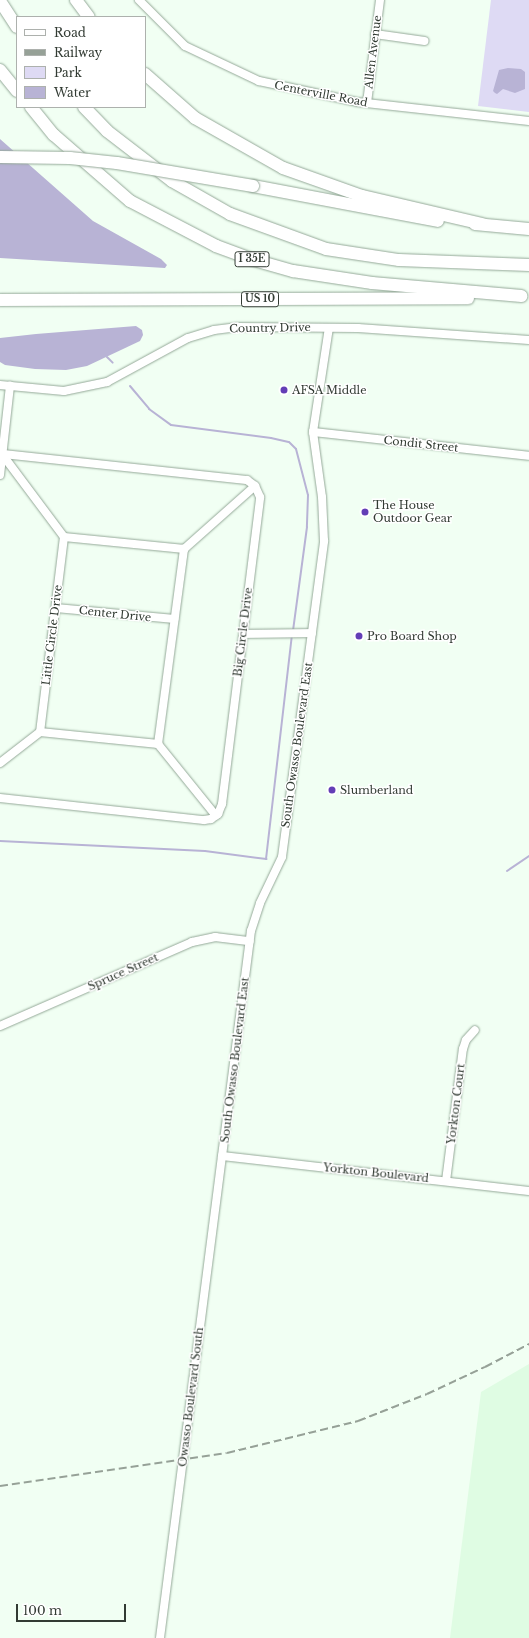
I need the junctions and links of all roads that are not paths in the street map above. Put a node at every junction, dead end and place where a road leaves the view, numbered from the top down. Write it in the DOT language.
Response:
graph roads {
  1 [pos="76,0"];
  2 [pos="139,0"];
  3 [pos="380,0"];
  4 [pos="0,1"];
  5 [pos="88,16"];
  6 [pos="16,25"];
  7 [pos="375,34"];
  8 [pos="425,40"];
  9 [pos="0,70"];
  10 [pos="146,75"];
  11 [pos="16,89"];
  12 [pos="367,103"];
  13 [pos="31,108"];
  14 [pos="85,108"];
  15 [pos="529,121"];
  16 [pos="0,157"];
  17 [pos="482,224"];
  18 [pos="529,229"];
  19 [pos="529,265"];
  20 [pos="525,296"];
  21 [pos="0,300"];
  22 [pos="330,328"];
  23 [pos="529,340"];
  24 [pos="0,385"];
  25 [pos="10,386"];
  26 [pos="313,432"];
  27 [pos="2,454"];
  28 [pos="529,456"];
  29 [pos="0,475"];
  30 [pos="255,486"];
  31 [pos="64,537"];
  32 [pos="184,549"];
  33 [pos="56,608"];
  34 [pos="174,620"];
  35 [pos="312,633"];
  36 [pos="244,634"];
  37 [pos="40,732"];
  38 [pos="158,744"];
  39 [pos="0,763"];
  40 [pos="0,798"];
  41 [pos="216,816"];
  42 [pos="250,941"];
  43 [pos="0,1026"];
  44 [pos="475,1030"];
  45 [pos="222,1156"];
  46 [pos="446,1181"];
  47 [pos="529,1191"];
  48 [pos="160,1638"];
  1 -- 5 [label="highway"];
  2 -- 12 [label="street, Centerville Road"];
  3 -- 7 [label="street, Allen Avenue"];
  4 -- 6 [label="highway"];
  7 -- 8 [label="street"];
  7 -- 12 [label="street, Allen Avenue"];
  9 -- 11 [label="highway"];
  10 -- 17 [label="highway"];
  12 -- 15 [label="street, Centerville Road"];
  13 -- 20 [label="highway, I 35E"];
  14 -- 19 [label="highway"];
  16 -- 17 [label="highway, bridge"];
  17 -- 18 [label="highway"];
  20 -- 21 [label="highway, US 10"];
  22 -- 23 [label="street, Country Drive"];
  22 -- 25 [label="street, Country Drive"];
  22 -- 26 [label="street, South Owasso Boulevard East"];
  24 -- 25 [label="street, Country Drive"];
  25 -- 27 [label="street"];
  26 -- 28 [label="street, Condit Street"];
  26 -- 35 [label="street, South Owasso Boulevard East"];
  27 -- 29 [label="street"];
  27 -- 30 [label="street"];
  27 -- 31 [label="street"];
  30 -- 32 [label="street"];
  30 -- 36 [label="street, Big Circle Drive"];
  31 -- 32 [label="street"];
  31 -- 33 [label="street, Little Circle Drive"];
  32 -- 34 [label="street"];
  33 -- 34 [label="street, Center Drive"];
  33 -- 37 [label="street, Little Circle Drive"];
  34 -- 38 [label="street"];
  35 -- 36 [label="street"];
  35 -- 42 [label="street, South Owasso Boulevard East"];
  36 -- 41 [label="street, Big Circle Drive"];
  37 -- 38 [label="street"];
  37 -- 39 [label="street"];
  38 -- 41 [label="street"];
  40 -- 41 [label="street"];
  42 -- 43 [label="street, Spruce Street"];
  42 -- 45 [label="street, South Owasso Boulevard East"];
  44 -- 46 [label="street, Yorkton Court"];
  45 -- 46 [label="street, Yorkton Boulevard"];
  45 -- 48 [label="street, Owasso Boulevard South"];
  46 -- 47 [label="street, Yorkton Boulevard"];
}
